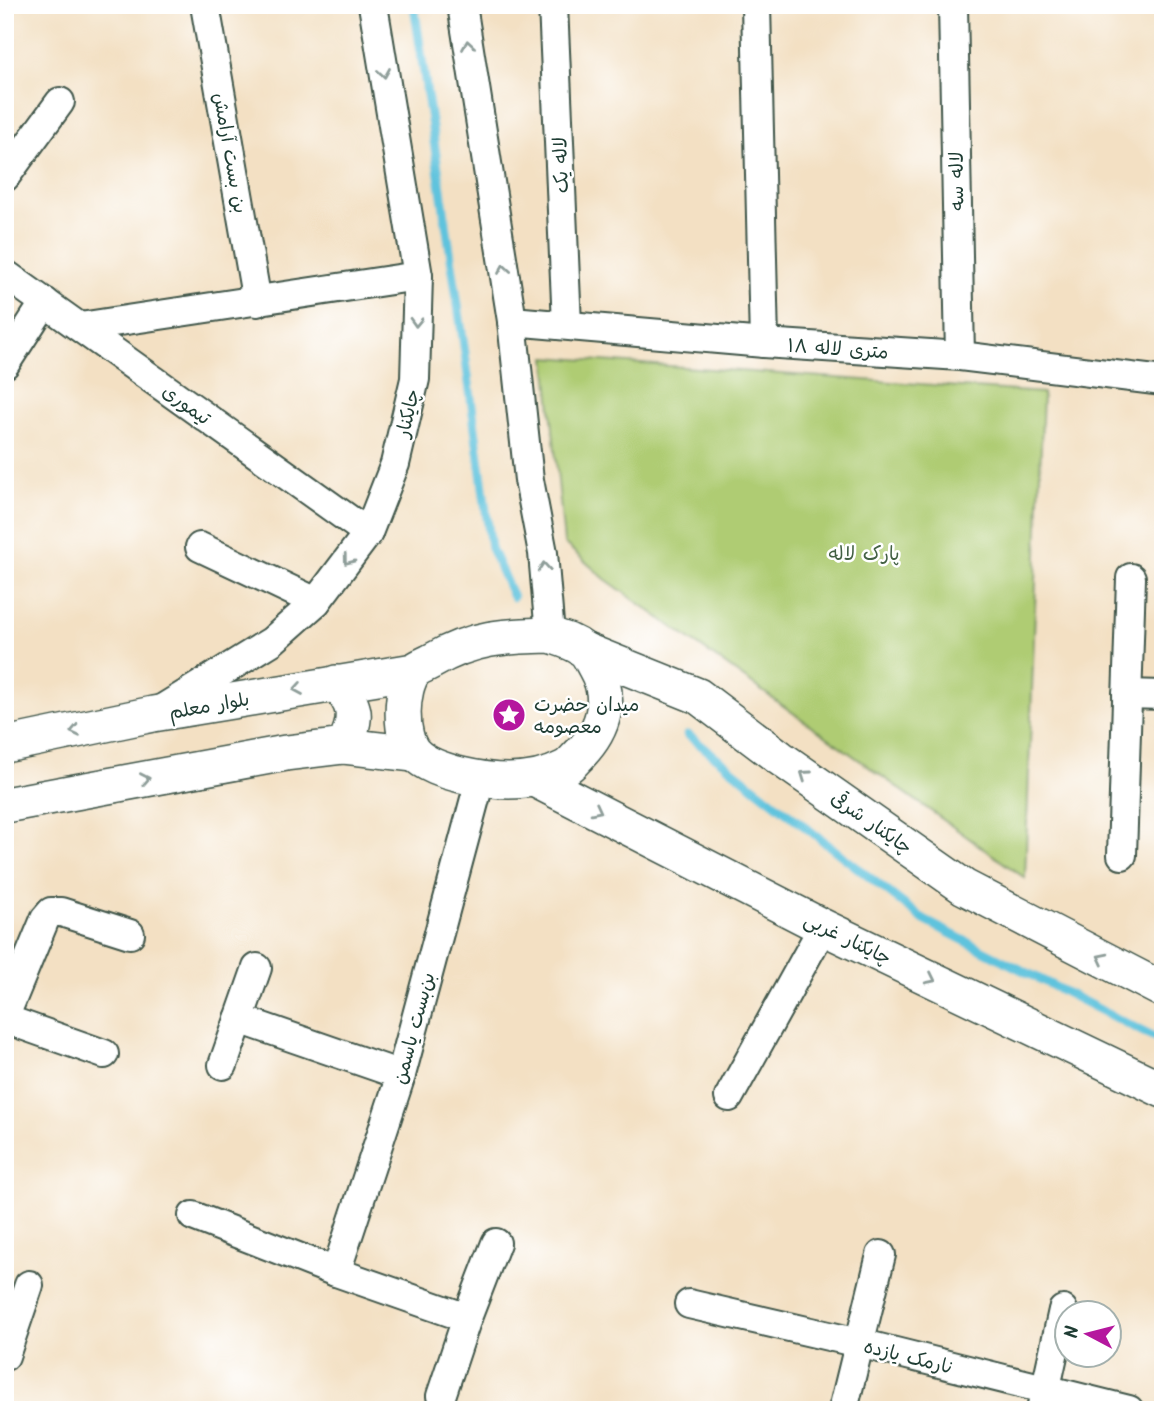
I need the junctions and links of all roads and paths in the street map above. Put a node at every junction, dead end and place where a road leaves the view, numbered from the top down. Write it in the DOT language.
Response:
graph roads {
  1 [pos="205,5"];
  2 [pos="373,5"];
  3 [pos="461,5"];
  4 [pos="554,5"];
  5 [pos="756,5"];
  6 [pos="953,5"];
  7 [pos="60,102"];
  8 [pos="5,177"];
  9 [pos="5,274"];
  10 [pos="418,276"];
  11 [pos="45,302"];
  12 [pos="257,302"];
  13 [pos="512,321"];
  14 [pos="567,325"];
  15 [pos="80,327"];
  16 [pos="764,343"];
  17 [pos="960,356"];
  18 [pos="5,364"];
  19 [pos="1163,381"];
  20 [pos="368,533"];
  21 [pos="200,547"];
  22 [pos="1131,578"];
  23 [pos="316,602"];
  24 [pos="550,635"];
  25 [pos="586,651"];
  26 [pos="414,671"];
  27 [pos="336,683"];
  28 [pos="1127,694"];
  29 [pos="1163,695"];
  30 [pos="153,715"];
  31 [pos="5,746"];
  32 [pos="344,746"];
  33 [pos="414,754"];
  34 [pos="480,780"];
  35 [pos="536,780"];
  36 [pos="5,805"];
  37 [pos="1122,855"];
  38 [pos="822,926"];
  39 [pos="130,934"];
  40 [pos="257,968"];
  41 [pos="1163,990"];
  42 [pos="5,1018"];
  43 [pos="239,1019"];
  44 [pos="104,1054"];
  45 [pos="223,1065"];
  46 [pos="401,1075"];
  47 [pos="1163,1090"];
  48 [pos="729,1097"];
  49 [pos="193,1216"];
  50 [pos="496,1243"];
  51 [pos="881,1255"];
  52 [pos="336,1272"];
  53 [pos="29,1285"];
  54 [pos="689,1304"];
  55 [pos="467,1318"];
  56 [pos="859,1343"];
  57 [pos="5,1356"];
  58 [pos="1052,1362"];
  59 [pos="441,1396"];
  60 [pos="1044,1400"];
  61 [pos="843,1410"];
  62 [pos="1129,1410"];
  1 -- 12 [label="street, بن بست آرامش"];
  2 -- 10 [label="street, چایکنار, one-way"];
  13 -- 3 [label="street, one-way"];
  4 -- 14 [label="street, لاله یک"];
  5 -- 16 [label="street"];
  6 -- 17 [label="street, لاله سه"];
  7 -- 8 [label="street"];
  9 -- 11 [label="street, تیموری"];
  10 -- 12 [label="street"];
  10 -- 20 [label="street, چایکنار, one-way"];
  11 -- 15 [label="street, تیموری"];
  11 -- 18 [label="street"];
  12 -- 15 [label="street"];
  13 -- 14 [label="street, ۱۸ متری لاله"];
  24 -- 13 [label="street, one-way"];
  14 -- 16 [label="street, ۱۸ متری لاله"];
  15 -- 20 [label="street, تیموری"];
  16 -- 17 [label="street, ۱۸ متری لاله"];
  17 -- 19 [label="street, ۱۸ متری لاله"];
  20 -- 23 [label="street, چایکنار, one-way"];
  21 -- 23 [label="street"];
  22 -- 28 [label="street"];
  23 -- 30 [label="street, چایکنار"];
  24 -- 25 [label="main road"];
  24 -- 26 [label="main road"];
  25 -- 35 [label="main road"];
  41 -- 25 [label="main road, چایکنار شرقی, one-way"];
  26 -- 27 [label="main road, بلوار معلم"];
  26 -- 33 [label="main road"];
  27 -- 30 [label="main road, بلوار معلم, one-way"];
  27 -- 32 [label="main road"];
  28 -- 29 [label="street"];
  28 -- 37 [label="street"];
  30 -- 31 [label="main road, بلوار معلم, one-way"];
  32 -- 33 [label="main road"];
  36 -- 32 [label="main road, one-way"];
  33 -- 34 [label="main road"];
  34 -- 35 [label="main road"];
  34 -- 46 [label="street, بن‌بست یاسمن"];
  35 -- 38 [label="main road, چایکنار غربی, one-way"];
  38 -- 47 [label="main road, چایکنار غربی, one-way"];
  38 -- 48 [label="street"];
  39 -- 42 [label="street"];
  40 -- 43 [label="street"];
  42 -- 44 [label="street"];
  43 -- 45 [label="street"];
  43 -- 46 [label="street"];
  46 -- 52 [label="street, بن‌بست یاسمن"];
  49 -- 52 [label="street"];
  50 -- 55 [label="street"];
  51 -- 56 [label="street"];
  52 -- 55 [label="street"];
  53 -- 57 [label="street"];
  54 -- 56 [label="street, نارمک یازده"];
  55 -- 59 [label="street"];
  56 -- 60 [label="street, نارمک یازده"];
  56 -- 61 [label="street"];
  58 -- 60 [label="street"];
  60 -- 62 [label="street, نارمک یازده"];
}
